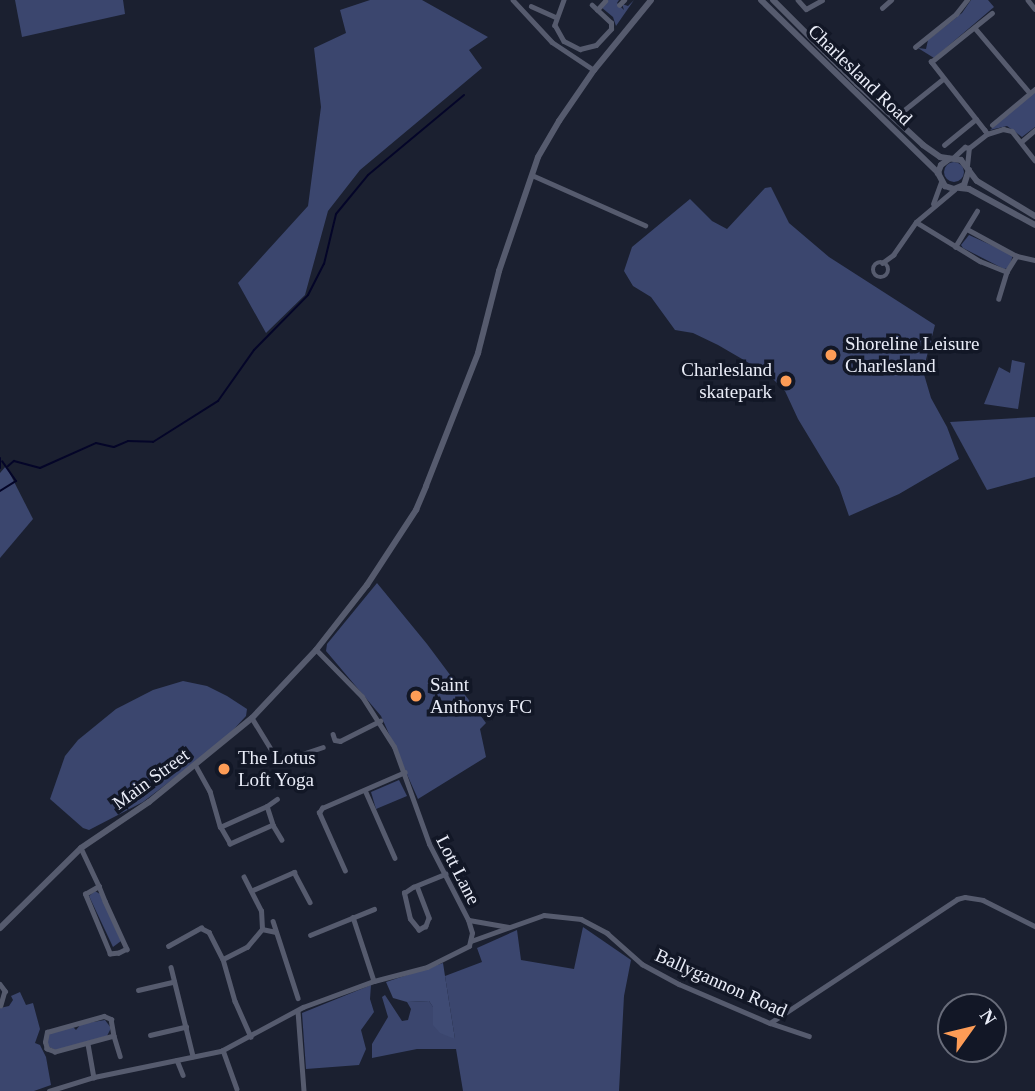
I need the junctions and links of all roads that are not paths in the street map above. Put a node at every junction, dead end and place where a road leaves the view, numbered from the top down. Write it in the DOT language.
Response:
graph roads {
  1 [pos="513,0"];
  2 [pos="564,0"];
  3 [pos="624,0"];
  4 [pos="651,0"];
  5 [pos="761,0"];
  6 [pos="774,0"];
  7 [pos="798,0"];
  8 [pos="822,0"];
  9 [pos="891,0"];
  10 [pos="953,0"];
  11 [pos="967,0"];
  12 [pos="1028,0"];
  13 [pos="605,1"];
  14 [pos="592,5"];
  15 [pos="619,5"];
  16 [pos="531,6"];
  17 [pos="959,7"];
  18 [pos="882,8"];
  19 [pos="1035,9"];
  20 [pos="597,10"];
  21 [pos="992,13"];
  22 [pos="556,17"];
  23 [pos="975,28"];
  24 [pos="915,47"];
  25 [pos="594,70"];
  26 [pos="943,79"];
  27 [pos="1033,91"];
  28 [pos="903,111"];
  29 [pos="976,119"];
  30 [pos="992,125"];
  31 [pos="1035,130"];
  32 [pos="987,134"];
  33 [pos="1021,142"];
  34 [pos="944,145"];
  35 [pos="968,148"];
  36 [pos="951,158"];
  37 [pos="1035,160"];
  38 [pos="968,167"];
  39 [pos="938,173"];
  40 [pos="532,175"];
  41 [pos="940,182"];
  42 [pos="957,188"];
  43 [pos="933,205"];
  44 [pos="978,211"];
  45 [pos="1035,216"];
  46 [pos="916,222"];
  47 [pos="645,225"];
  48 [pos="1035,225"];
  49 [pos="967,229"];
  50 [pos="955,247"];
  51 [pos="892,255"];
  52 [pos="1017,256"];
  53 [pos="1035,260"];
  54 [pos="882,263"];
  55 [pos="889,268"];
  56 [pos="1007,272"];
  57 [pos="999,299"];
  58 [pos="316,650"];
  59 [pos="252,718"];
  60 [pos="380,721"];
  61 [pos="333,734"];
  62 [pos="323,747"];
  63 [pos="196,766"];
  64 [pos="405,772"];
  65 [pos="365,790"];
  66 [pos="277,799"];
  67 [pos="267,806"];
  68 [pos="273,825"];
  69 [pos="220,827"];
  70 [pos="282,840"];
  71 [pos="81,848"];
  72 [pos="395,858"];
  73 [pos="345,871"];
  74 [pos="446,874"];
  75 [pos="244,877"];
  76 [pos="99,886"];
  77 [pos="417,886"];
  78 [pos="253,890"];
  79 [pos="310,902"];
  80 [pos="374,909"];
  81 [pos="353,918"];
  82 [pos="468,920"];
  83 [pos="273,921"];
  84 [pos="1035,926"];
  85 [pos="511,927"];
  86 [pos="0,929"];
  87 [pos="262,929"];
  88 [pos="276,932"];
  89 [pos="310,934"];
  90 [pos="471,941"];
  91 [pos="168,946"];
  92 [pos="223,960"];
  93 [pos="171,967"];
  94 [pos="374,981"];
  95 [pos="174,982"];
  96 [pos="0,985"];
  97 [pos="138,990"];
  98 [pos="298,998"];
  99 [pos="1,1005"];
  100 [pos="298,1011"];
  101 [pos="770,1023"];
  102 [pos="186,1027"];
  103 [pos="150,1035"];
  104 [pos="114,1036"];
  105 [pos="809,1036"];
  106 [pos="251,1037"];
  107 [pos="88,1044"];
  108 [pos="223,1050"];
  109 [pos="120,1056"];
  110 [pos="193,1056"];
  111 [pos="177,1060"];
  112 [pos="183,1075"];
  113 [pos="94,1077"];
  114 [pos="237,1089"];
  115 [pos="49,1091"];
  116 [pos="304,1091"];
  1 -- 25 [label="street"];
  2 -- 22 [label="street"];
  3 -- 15 [label="street"];
  4 -- 25 [label="main road, Main Street"];
  5 -- 39 [label="main road, Charlesland Road"];
  6 -- 36 [label="main road, Charlesland Road"];
  7 -- 8 [label="street"];
  9 -- 18 [label="street"];
  10 -- 17 [label="street"];
  11 -- 17 [label="street"];
  12 -- 19 [label="street"];
  13 -- 20 [label="street"];
  14 -- 20 [label="street"];
  16 -- 22 [label="street"];
  17 -- 24 [label="street"];
  20 -- 22 [label="street"];
  21 -- 23 [label="street"];
  23 -- 26 [label="street"];
  23 -- 27 [label="street"];
  25 -- 40 [label="main road, Main Street"];
  26 -- 28 [label="street"];
  26 -- 29 [label="street"];
  27 -- 30 [label="street"];
  29 -- 32 [label="street"];
  29 -- 34 [label="street"];
  31 -- 33 [label="street"];
  32 -- 33 [label="street"];
  32 -- 35 [label="street"];
  33 -- 37 [label="street"];
  35 -- 36 [label="street"];
  35 -- 38 [label="street"];
  36 -- 38 [label="main road"];
  36 -- 39 [label="main road"];
  38 -- 42 [label="main road"];
  38 -- 45 [label="main road"];
  39 -- 41 [label="main road"];
  40 -- 47 [label="street"];
  40 -- 58 [label="main road, Main Street"];
  41 -- 42 [label="main road"];
  41 -- 43 [label="street"];
  42 -- 43 [label="street"];
  42 -- 48 [label="main road"];
  43 -- 46 [label="street"];
  44 -- 49 [label="street"];
  46 -- 50 [label="street"];
  46 -- 51 [label="street"];
  49 -- 50 [label="street"];
  49 -- 52 [label="street"];
  50 -- 56 [label="street"];
  51 -- 54 [label="street"];
  51 -- 55 [label="street"];
  52 -- 53 [label="street"];
  52 -- 56 [label="street"];
  54 -- 55 [label="street"];
  54 -- 55 [label="street"];
  56 -- 57 [label="street"];
  58 -- 59 [label="main road, Main Street"];
  58 -- 60 [label="street, Lott Lane"];
  59 -- 62 [label="street"];
  59 -- 63 [label="main road, Main Street"];
  60 -- 61 [label="street"];
  60 -- 64 [label="street, Lott Lane"];
  63 -- 69 [label="street"];
  63 -- 71 [label="main road, Main Street"];
  64 -- 65 [label="street"];
  64 -- 74 [label="street, Lott Lane"];
  65 -- 72 [label="street"];
  65 -- 73 [label="street"];
  66 -- 67 [label="street"];
  67 -- 68 [label="street"];
  67 -- 69 [label="street"];
  68 -- 69 [label="street"];
  68 -- 70 [label="street"];
  71 -- 76 [label="street"];
  71 -- 86 [label="main road, Main Street"];
  74 -- 77 [label="street"];
  74 -- 82 [label="street, Lott Lane"];
  75 -- 78 [label="street"];
  76 -- 76 [label="street"];
  77 -- 77 [label="street"];
  78 -- 79 [label="street"];
  78 -- 87 [label="street"];
  80 -- 81 [label="street"];
  81 -- 89 [label="street"];
  81 -- 94 [label="street"];
  82 -- 85 [label="street, Ballygannon Road"];
  82 -- 90 [label="street, Lott Lane"];
  83 -- 88 [label="street"];
  84 -- 101 [label="street"];
  85 -- 90 [label="street, Ballygannon Road"];
  85 -- 101 [label="street, Ballygannon Road"];
  87 -- 88 [label="street"];
  87 -- 92 [label="street"];
  88 -- 98 [label="street"];
  90 -- 94 [label="street"];
  91 -- 92 [label="street"];
  92 -- 106 [label="street"];
  93 -- 95 [label="street"];
  94 -- 100 [label="street"];
  95 -- 97 [label="street"];
  95 -- 102 [label="street"];
  96 -- 99 [label="street"];
  100 -- 106 [label="street"];
  100 -- 116 [label="street"];
  101 -- 105 [label="street, Ballygannon Road"];
  102 -- 103 [label="street"];
  102 -- 110 [label="street"];
  104 -- 107 [label="street"];
  104 -- 107 [label="street"];
  104 -- 109 [label="street"];
  106 -- 108 [label="street"];
  107 -- 113 [label="street"];
  108 -- 110 [label="street"];
  108 -- 114 [label="street"];
  110 -- 111 [label="street"];
  111 -- 112 [label="street"];
  111 -- 113 [label="street"];
  113 -- 115 [label="street"];
}
